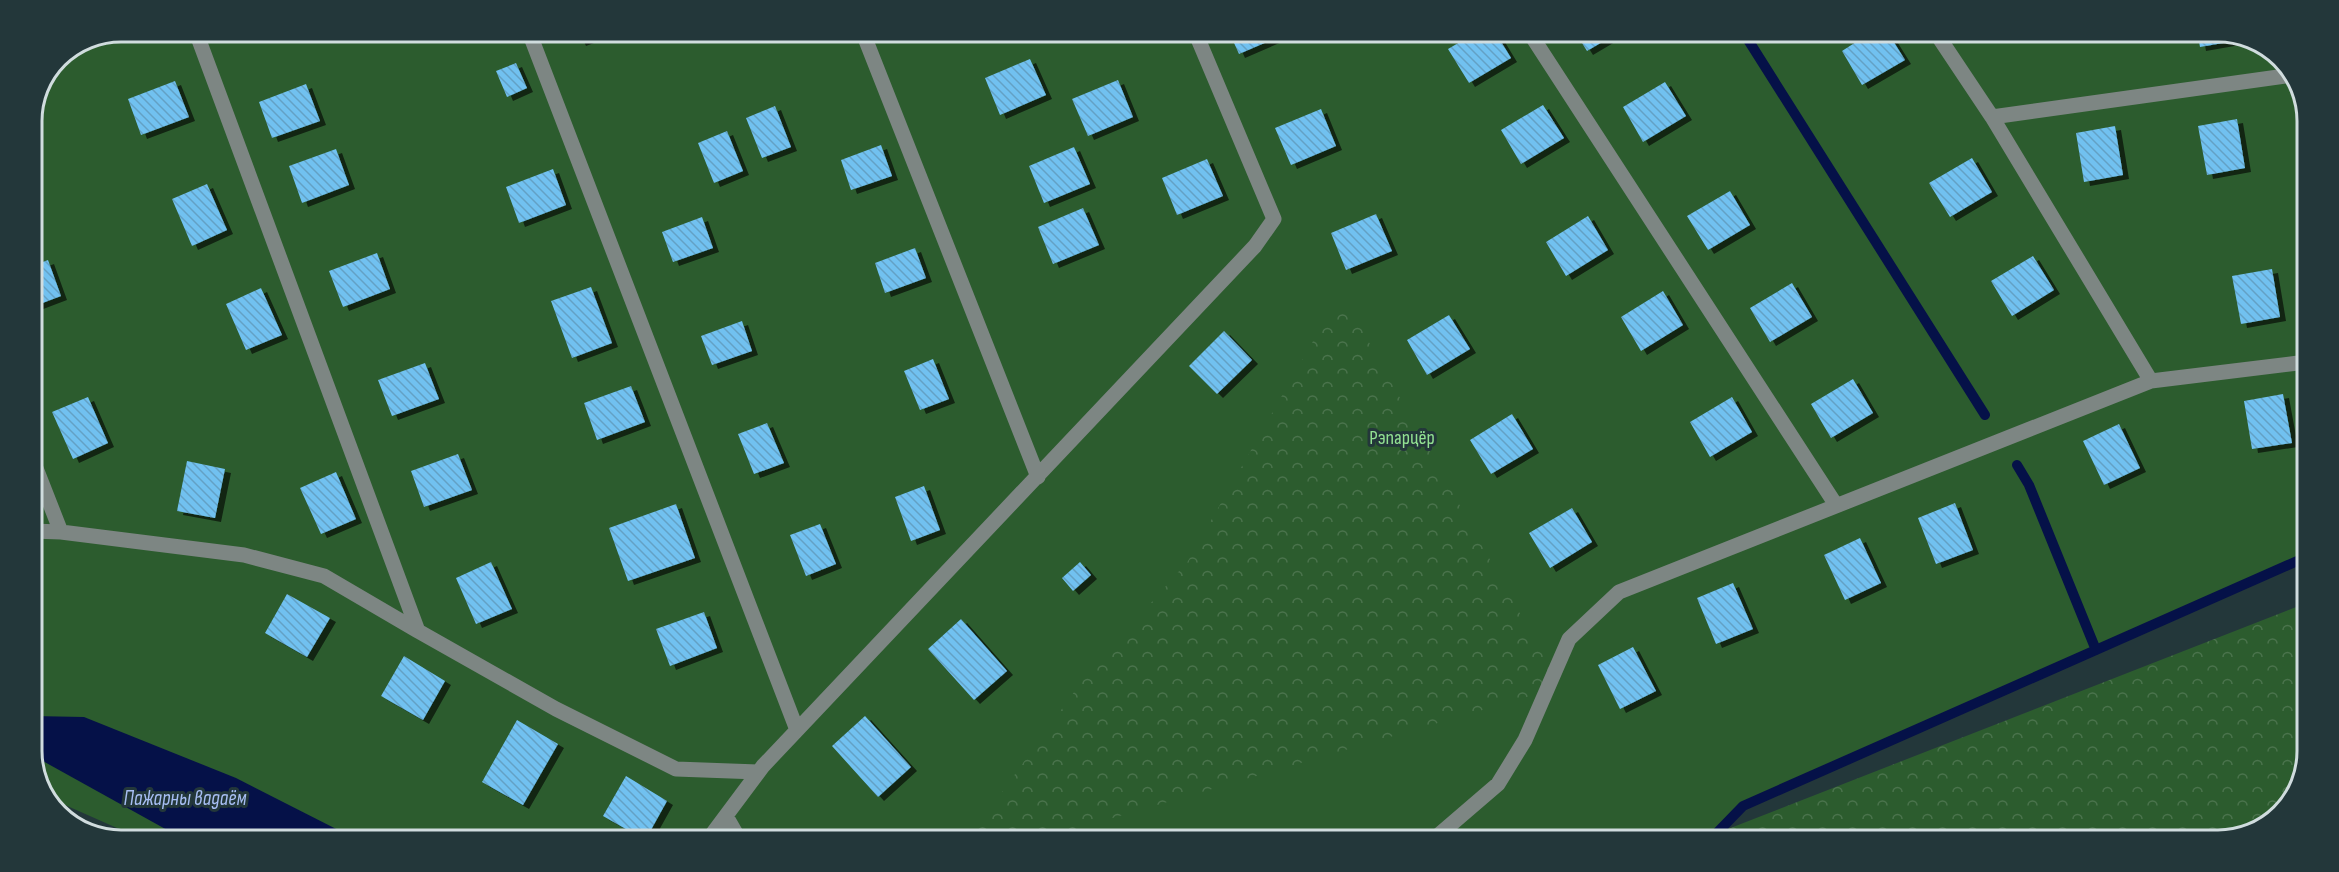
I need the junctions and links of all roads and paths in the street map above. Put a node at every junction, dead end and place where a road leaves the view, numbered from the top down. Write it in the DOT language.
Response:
graph roads {
  1 [pos="200,42"];
  2 [pos="533,42"];
  3 [pos="867,42"];
  4 [pos="1199,42"];
  5 [pos="1536,42"];
  6 [pos="1942,42"];
  7 [pos="2283,76"];
  8 [pos="1992,117"];
  9 [pos="2297,363"];
  10 [pos="2151,381"];
  11 [pos="1038,477"];
  12 [pos="42,484"];
  13 [pos="1836,505"];
  14 [pos="42,531"];
  15 [pos="61,532"];
  16 [pos="418,631"];
  17 [pos="797,730"];
  18 [pos="758,772"];
  19 [pos="726,816"];
  20 [pos="715,830"];
  21 [pos="734,830"];
  22 [pos="1444,830"];
  1 -- 16 [label="street"];
  2 -- 17 [label="street"];
  3 -- 11 [label="street"];
  4 -- 11 [label="street"];
  5 -- 13 [label="street"];
  6 -- 8 [label="street"];
  7 -- 8 [label="street"];
  8 -- 10 [label="street"];
  9 -- 10 [label="street"];
  10 -- 13 [label="street"];
  11 -- 17 [label="street"];
  12 -- 15 [label="street"];
  13 -- 22 [label="street"];
  14 -- 15 [label="street"];
  15 -- 16 [label="street"];
  16 -- 18 [label="street"];
  17 -- 18 [label="street"];
  18 -- 19 [label="street"];
  19 -- 20 [label="street"];
  19 -- 21 [label="street"];
}
